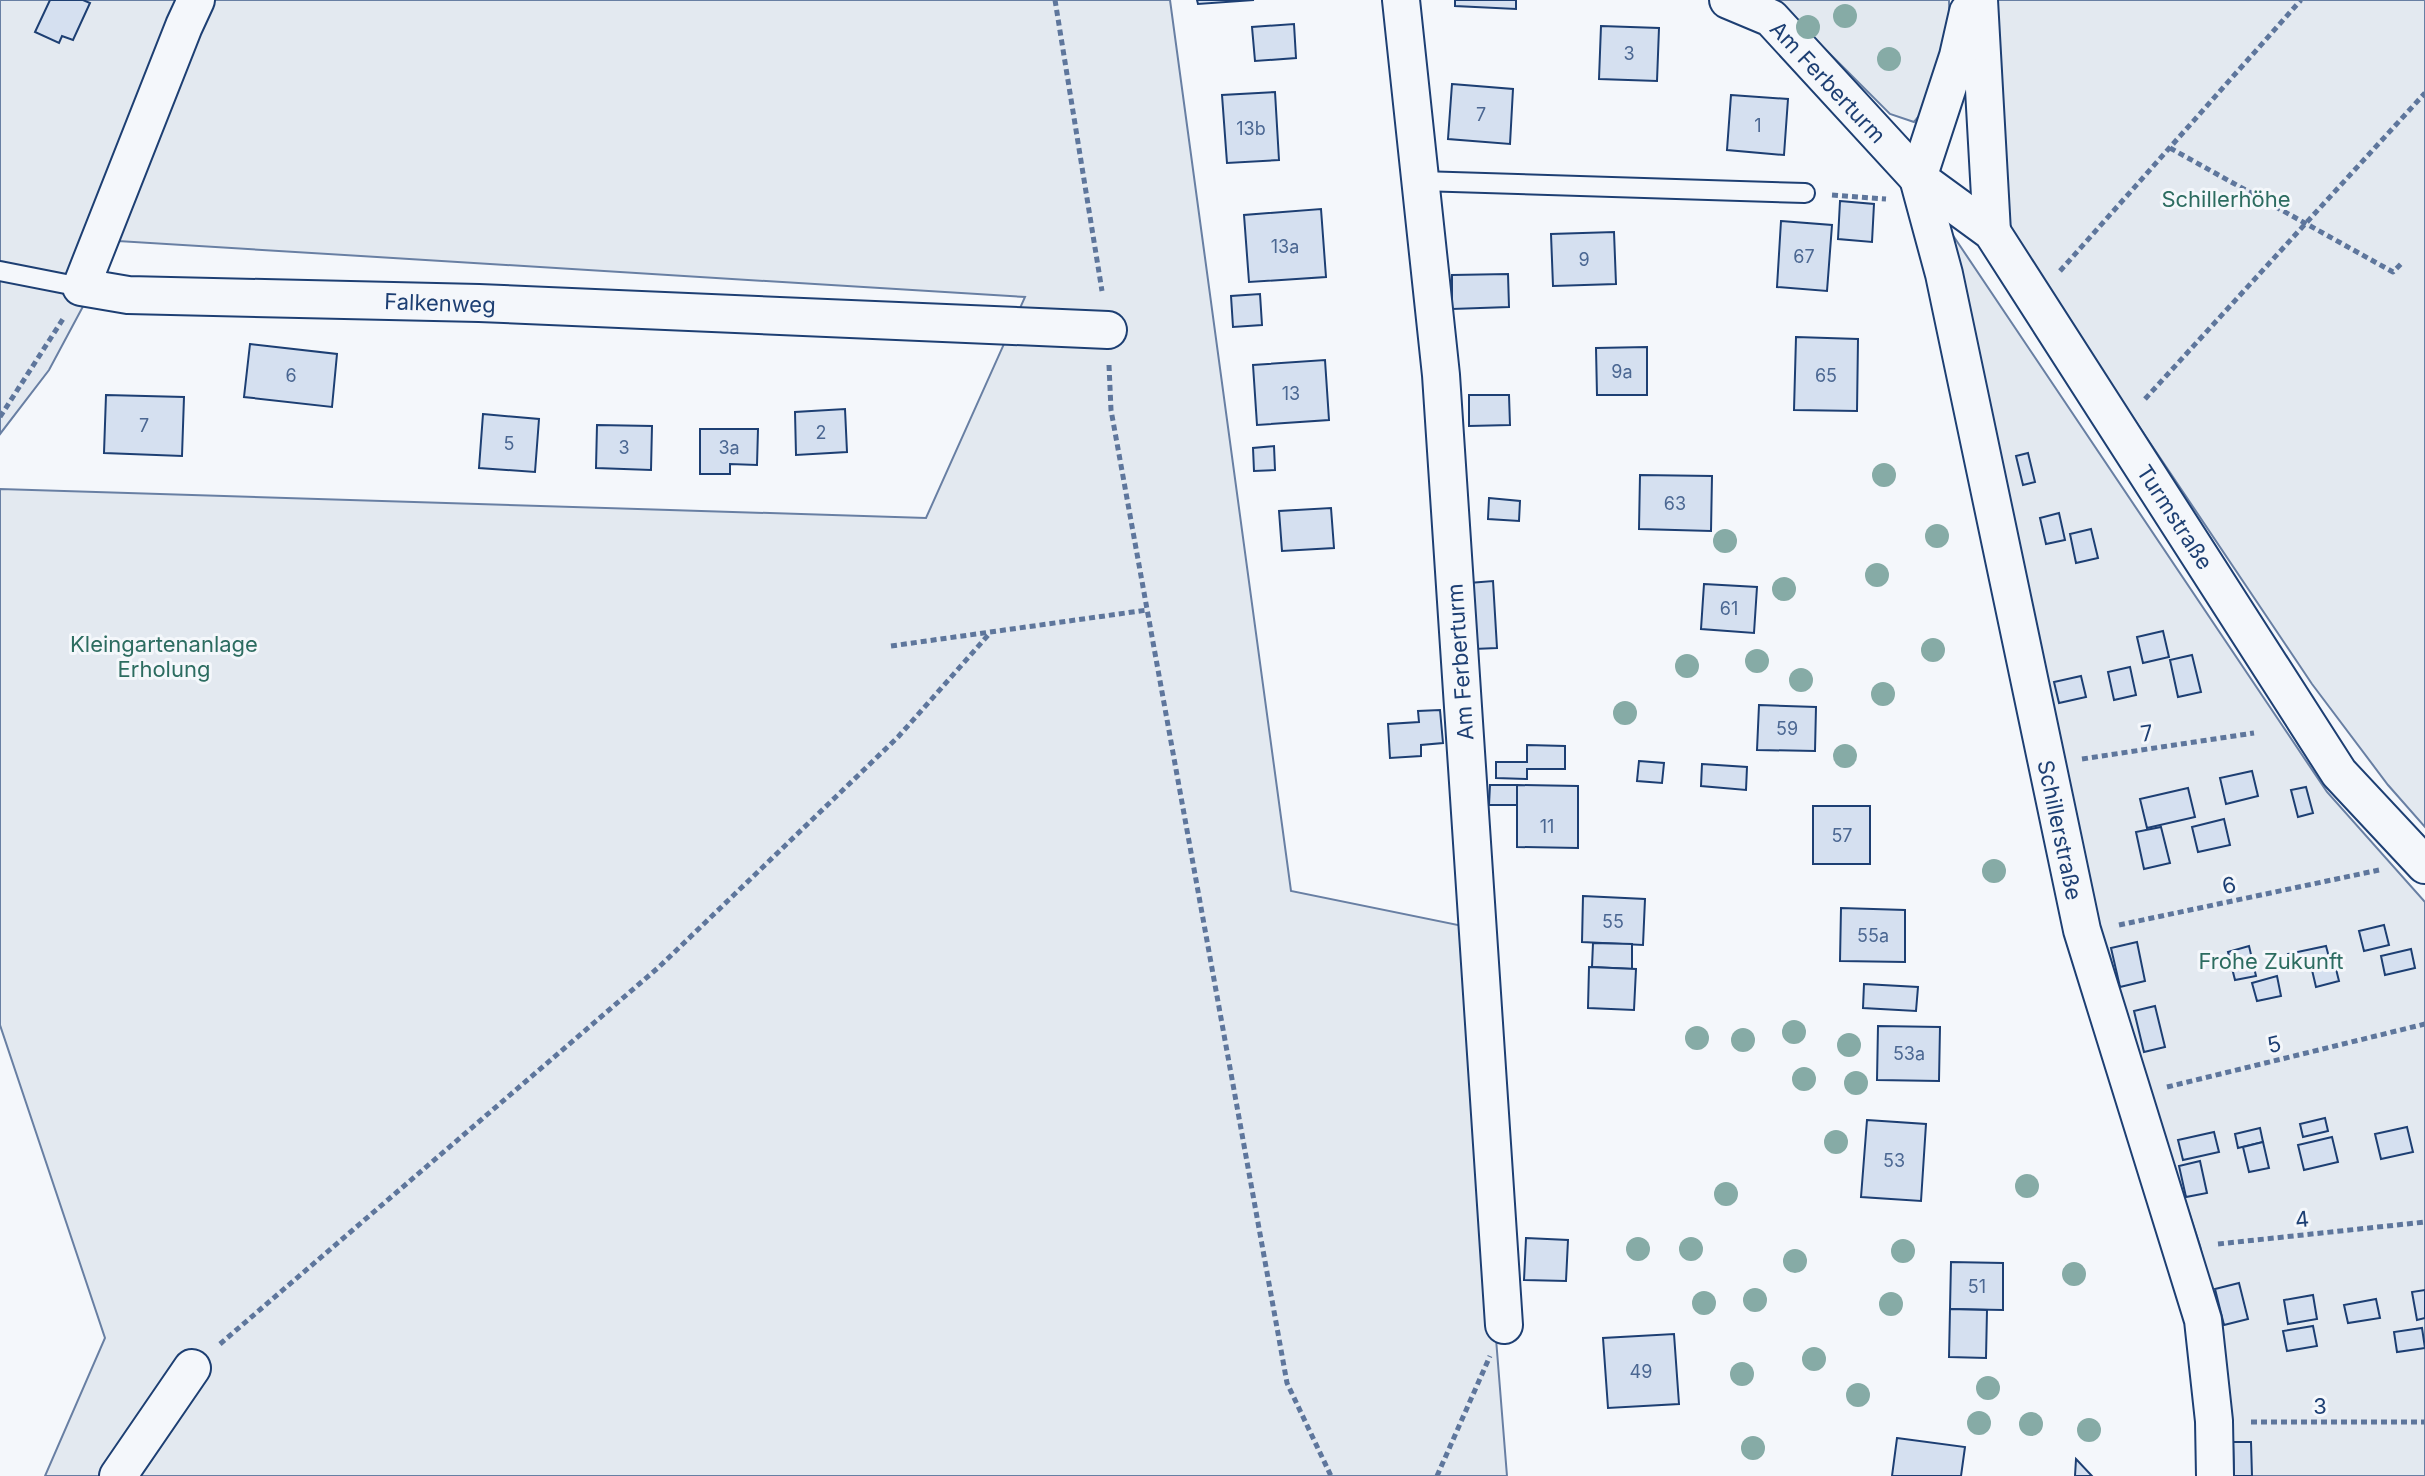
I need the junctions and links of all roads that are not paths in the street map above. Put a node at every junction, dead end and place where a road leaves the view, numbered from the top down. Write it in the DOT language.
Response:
graph roads {
  1 [pos="196,0"];
  2 [pos="1401,0"];
  3 [pos="1728,0"];
  4 [pos="1971,0"];
  5 [pos="1979,0"];
  6 [pos="1918,178"];
  7 [pos="1420,181"];
  8 [pos="1805,193"];
  9 [pos="1992,232"];
  10 [pos="0,271"];
  11 [pos="81,287"];
  12 [pos="1108,330"];
  13 [pos="2425,865"];
  14 [pos="1504,1325"];
  15 [pos="192,1368"];
  16 [pos="118,1476"];
  17 [pos="2215,1476"];
  1 -- 11 [label="street"];
  2 -- 7 [label="street, Am Ferberturm"];
  3 -- 6 [label="street, Am Ferberturm"];
  4 -- 6 [label="street"];
  5 -- 9 [label="street"];
  6 -- 9 [label="street, Turmstraße"];
  6 -- 17 [label="street, Schillerstraße"];
  7 -- 8 [label="lane"];
  7 -- 14 [label="street, Am Ferberturm"];
  9 -- 13 [label="street, Turmstraße"];
  10 -- 11 [label="lane"];
  11 -- 12 [label="street, Falkenweg"];
  15 -- 16 [label="street"];
}
